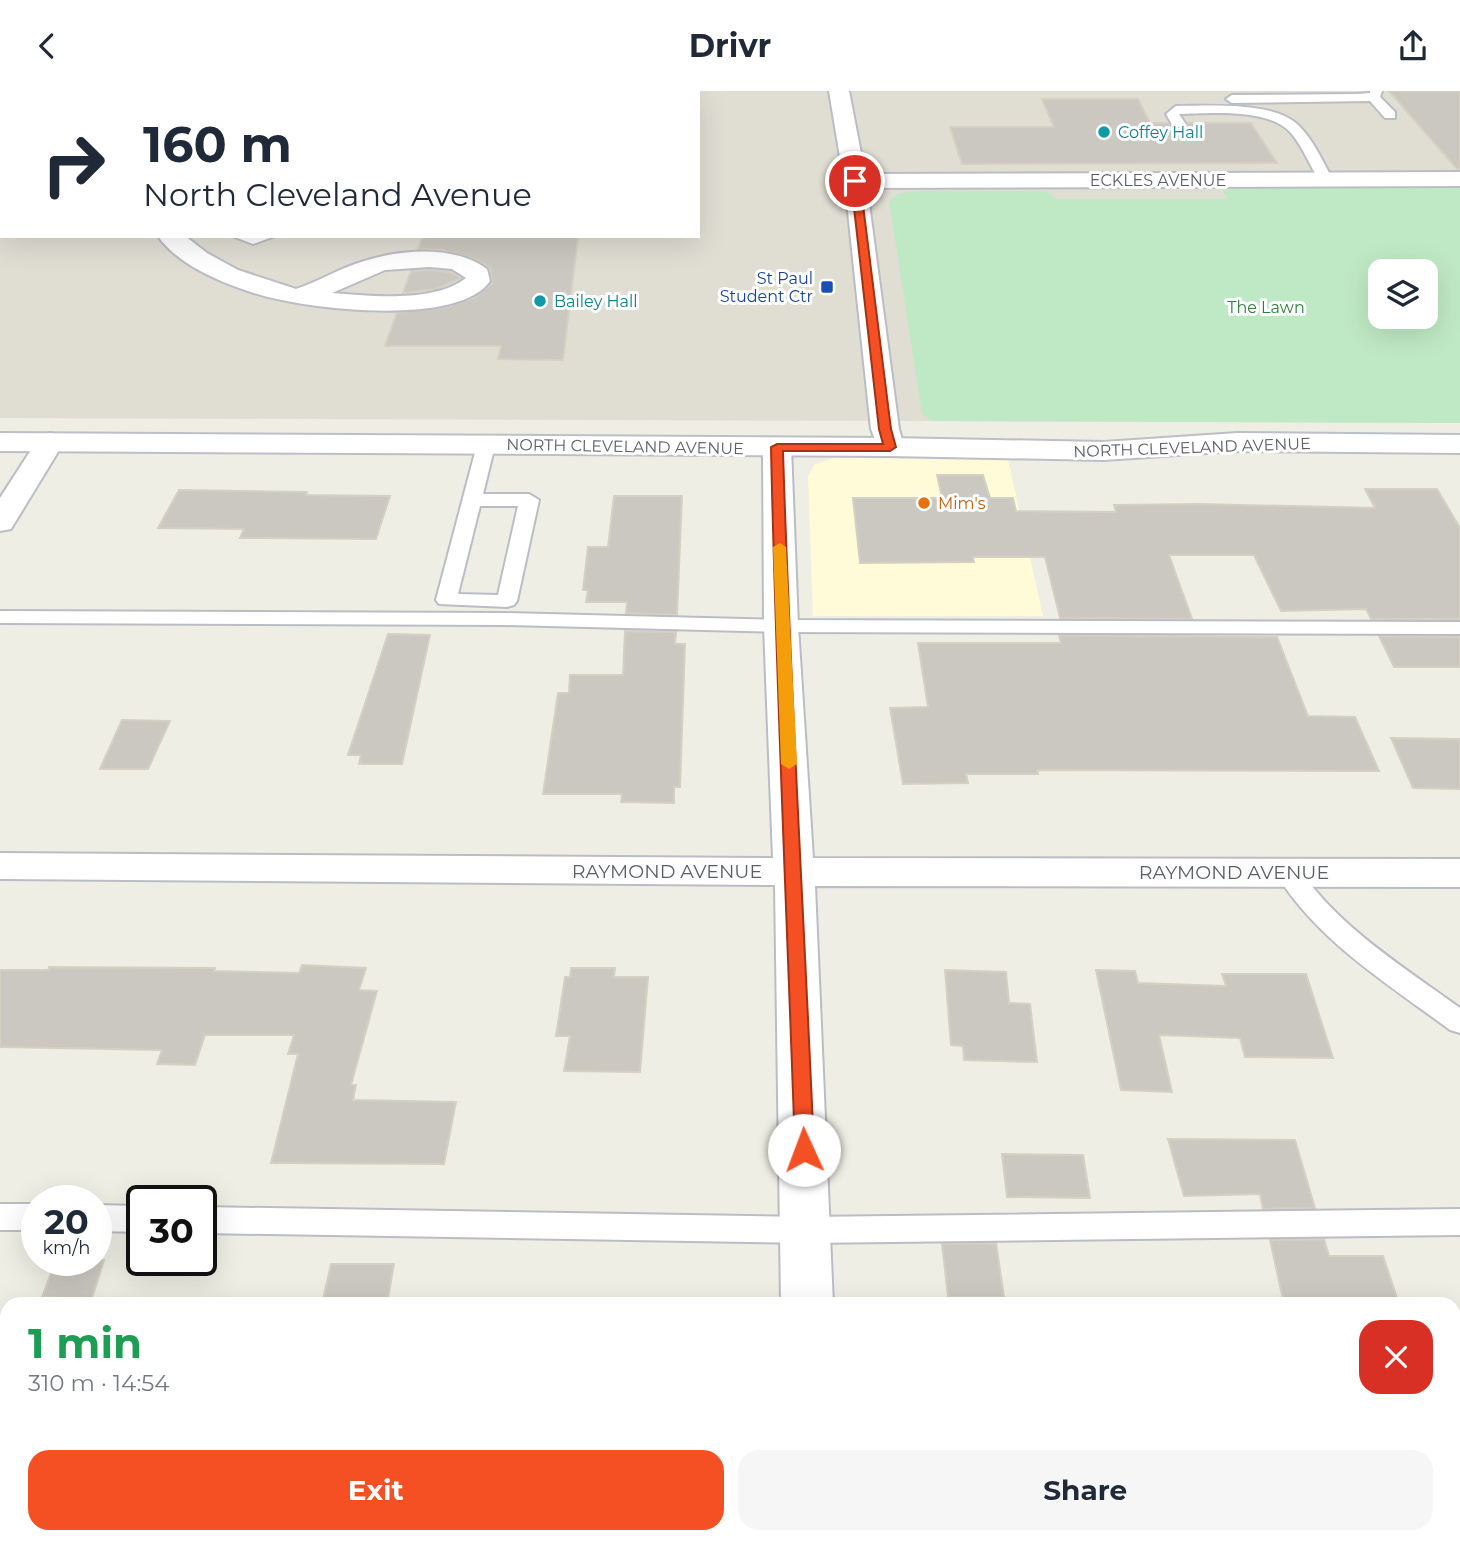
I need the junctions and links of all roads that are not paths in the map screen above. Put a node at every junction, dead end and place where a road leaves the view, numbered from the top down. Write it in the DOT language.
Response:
graph roads {
  1 [pos="839,91"];
  2 [pos="1374,94"];
  3 [pos="1228,110"];
  4 [pos="1390,115"];
  5 [pos="1178,123"];
  6 [pos="1460,179"];
  7 [pos="1326,180"];
  8 [pos="855,181"];
  9 [pos="173,238"];
  10 [pos="297,297"];
  11 [pos="0,442"];
  12 [pos="50,442"];
  13 [pos="1460,444"];
  14 [pos="486,445"];
  15 [pos="777,447"];
  16 [pos="890,447"];
  17 [pos="472,500"];
  18 [pos="0,521"];
  19 [pos="505,610"];
  20 [pos="0,617"];
  21 [pos="781,626"];
  22 [pos="1460,628"];
  23 [pos="0,866"];
  24 [pos="794,872"];
  25 [pos="1288,872"];
  26 [pos="1460,873"];
  27 [pos="1460,1023"];
  28 [pos="0,1217"];
  29 [pos="21,1217"];
  30 [pos="217,1220"];
  31 [pos="1460,1222"];
  32 [pos="807,1230"];
  33 [pos="807,1297"];
  1 -- 8 [label="street"];
  2 -- 3 [label="lane"];
  2 -- 4 [label="lane"];
  3 -- 5 [label="lane"];
  3 -- 7 [label="lane"];
  6 -- 7 [label="street, ECKLES AVENUE"];
  7 -- 8 [label="street, ECKLES AVENUE"];
  8 -- 16 [label="street"];
  9 -- 10 [label="street"];
  10 -- 10 [label="street"];
  11 -- 12 [label="street, NORTH CLEVELAND AVENUE"];
  12 -- 14 [label="street, NORTH CLEVELAND AVENUE"];
  12 -- 18 [label="street"];
  13 -- 16 [label="street, NORTH CLEVELAND AVENUE"];
  14 -- 15 [label="street, NORTH CLEVELAND AVENUE"];
  14 -- 17 [label="lane"];
  15 -- 16 [label="street, NORTH CLEVELAND AVENUE"];
  15 -- 21 [label="street"];
  17 -- 19 [label="lane"];
  17 -- 19 [label="lane"];
  19 -- 20 [label="lane"];
  19 -- 21 [label="lane"];
  21 -- 22 [label="lane"];
  21 -- 24 [label="street"];
  23 -- 24 [label="street, RAYMOND AVENUE"];
  24 -- 25 [label="street, RAYMOND AVENUE"];
  24 -- 32 [label="street"];
  25 -- 26 [label="street, RAYMOND AVENUE"];
  25 -- 27 [label="lane"];
  28 -- 29 [label="lane"];
  30 -- 32 [label="lane"];
  31 -- 32 [label="lane"];
  32 -- 33 [label="street"];
}
